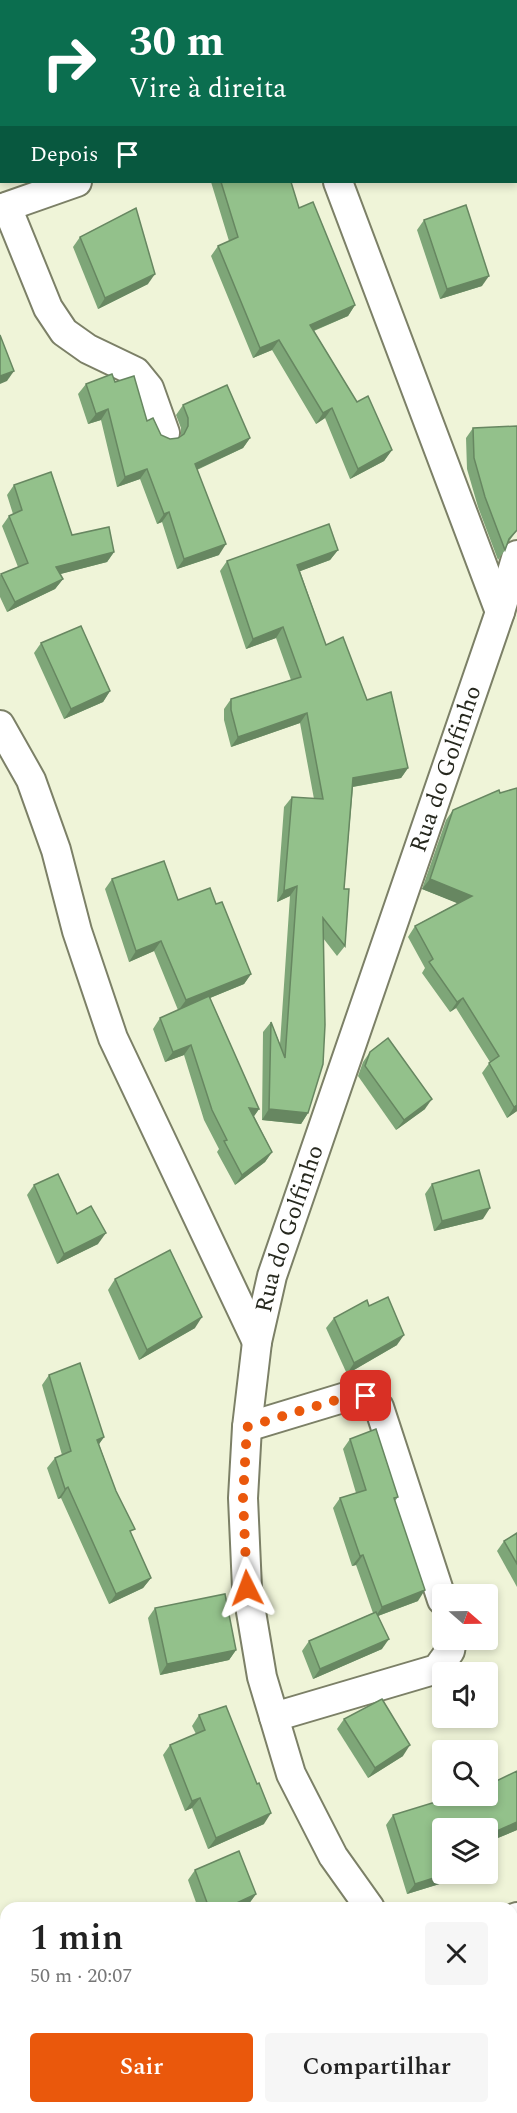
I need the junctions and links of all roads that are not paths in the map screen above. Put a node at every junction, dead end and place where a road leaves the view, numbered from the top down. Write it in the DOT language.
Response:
graph roads {
  1 [pos="74,183"];
  2 [pos="338,183"];
  3 [pos="3,208"];
  4 [pos="165,433"];
  5 [pos="517,555"];
  6 [pos="500,612"];
  7 [pos="0,725"];
  8 [pos="257,1341"];
  9 [pos="247,1427"];
  10 [pos="437,1584"];
  11 [pos="450,1650"];
  12 [pos="274,1717"];
  13 [pos="365,1902"];
  1 -- 3 [label="street"];
  2 -- 6 [label="street"];
  3 -- 4 [label="street"];
  5 -- 6 [label="street, Rua do Golfinho"];
  6 -- 8 [label="street, Rua do Golfinho"];
  7 -- 8 [label="street"];
  8 -- 9 [label="street, Rua do Golfinho"];
  9 -- 10 [label="street"];
  9 -- 12 [label="street, Rua do Golfinho"];
  11 -- 12 [label="street"];
  12 -- 13 [label="street, Rua do Golfinho"];
}
